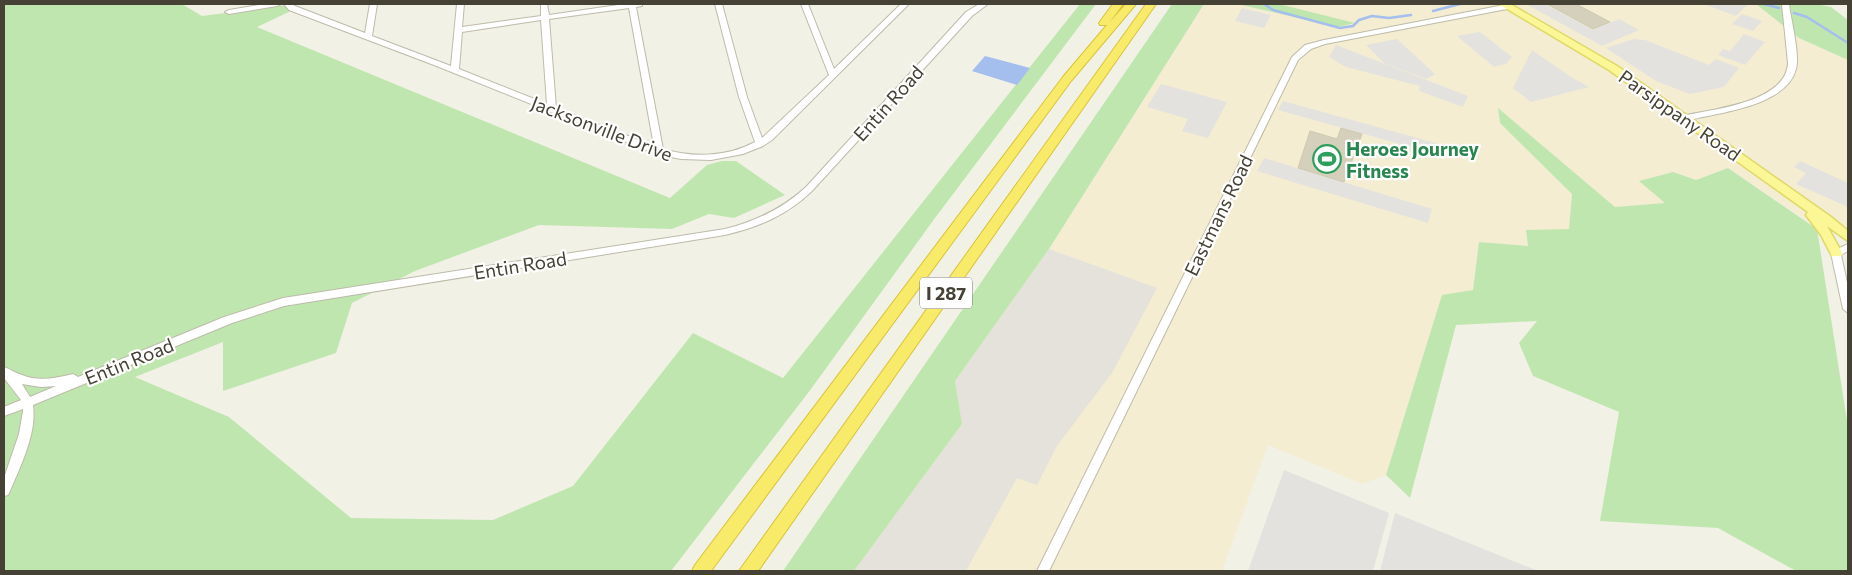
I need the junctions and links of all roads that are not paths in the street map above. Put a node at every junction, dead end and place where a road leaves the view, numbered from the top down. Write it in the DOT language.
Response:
graph roads {
  1 [pos="277,4"];
  2 [pos="288,4"];
  3 [pos="374,4"];
  4 [pos="460,4"];
  5 [pos="544,4"];
  6 [pos="635,4"];
  7 [pos="718,4"];
  8 [pos="804,4"];
  9 [pos="891,4"];
  10 [pos="905,4"];
  11 [pos="974,4"];
  12 [pos="984,4"];
  13 [pos="1108,4"];
  14 [pos="1118,4"];
  15 [pos="1131,4"];
  16 [pos="1151,4"];
  17 [pos="1786,4"];
  18 [pos="1507,5"];
  19 [pos="229,12"];
  20 [pos="896,13"];
  21 [pos="969,14"];
  22 [pos="546,18"];
  23 [pos="458,30"];
  24 [pos="1097,31"];
  25 [pos="368,37"];
  26 [pos="455,70"];
  27 [pos="833,76"];
  28 [pos="1067,79"];
  29 [pos="552,109"];
  30 [pos="1685,118"];
  31 [pos="760,144"];
  32 [pos="659,152"];
  33 [pos="1789,192"];
  34 [pos="1848,238"];
  35 [pos="1848,247"];
  36 [pos="1836,253"];
  37 [pos="1848,260"];
  38 [pos="1840,266"];
  39 [pos="1848,308"];
  40 [pos="106,370"];
  41 [pos="5,372"];
  42 [pos="28,403"];
  43 [pos="4,412"];
  44 [pos="4,491"];
  45 [pos="701,571"];
  46 [pos="748,571"];
  47 [pos="1044,571"];
  1 -- 19 [label="street"];
  2 -- 25 [label="street, Jacksonville Drive"];
  3 -- 25 [label="street"];
  4 -- 23 [label="street"];
  5 -- 22 [label="street"];
  6 -- 22 [label="street"];
  6 -- 32 [label="street"];
  7 -- 31 [label="street"];
  8 -- 27 [label="street"];
  9 -- 20 [label="street"];
  10 -- 20 [label="street, Jacksonville Drive"];
  11 -- 21 [label="street, Entin Road"];
  12 -- 21 [label="street, Entin Road"];
  13 -- 24 [label="highway"];
  14 -- 24 [label="highway, I 287"];
  15 -- 28 [label="highway"];
  16 -- 46 [label="highway, I 287"];
  17 -- 30 [label="street"];
  18 -- 30 [label="main road, Parsippany Road"];
  18 -- 47 [label="street, Eastmans Road"];
  20 -- 27 [label="street, Jacksonville Drive"];
  21 -- 40 [label="street, Entin Road"];
  22 -- 23 [label="street"];
  22 -- 29 [label="street"];
  23 -- 26 [label="street"];
  24 -- 28 [label="highway, I 287"];
  25 -- 26 [label="street, Jacksonville Drive"];
  26 -- 29 [label="street, Jacksonville Drive"];
  27 -- 31 [label="street, Jacksonville Drive"];
  28 -- 45 [label="highway, I 287"];
  29 -- 32 [label="street, Jacksonville Drive"];
  30 -- 33 [label="main road, Parsippany Road"];
  31 -- 32 [label="street, Jacksonville Drive"];
  33 -- 34 [label="main road, Parsippany Road"];
  33 -- 36 [label="main road"];
  35 -- 36 [label="street"];
  36 -- 38 [label="street"];
  37 -- 38 [label="street"];
  38 -- 39 [label="street"];
  40 -- 41 [label="street"];
  40 -- 42 [label="street, Entin Road"];
  41 -- 42 [label="street"];
  42 -- 43 [label="street, Entin Road"];
  42 -- 44 [label="street"];
}
